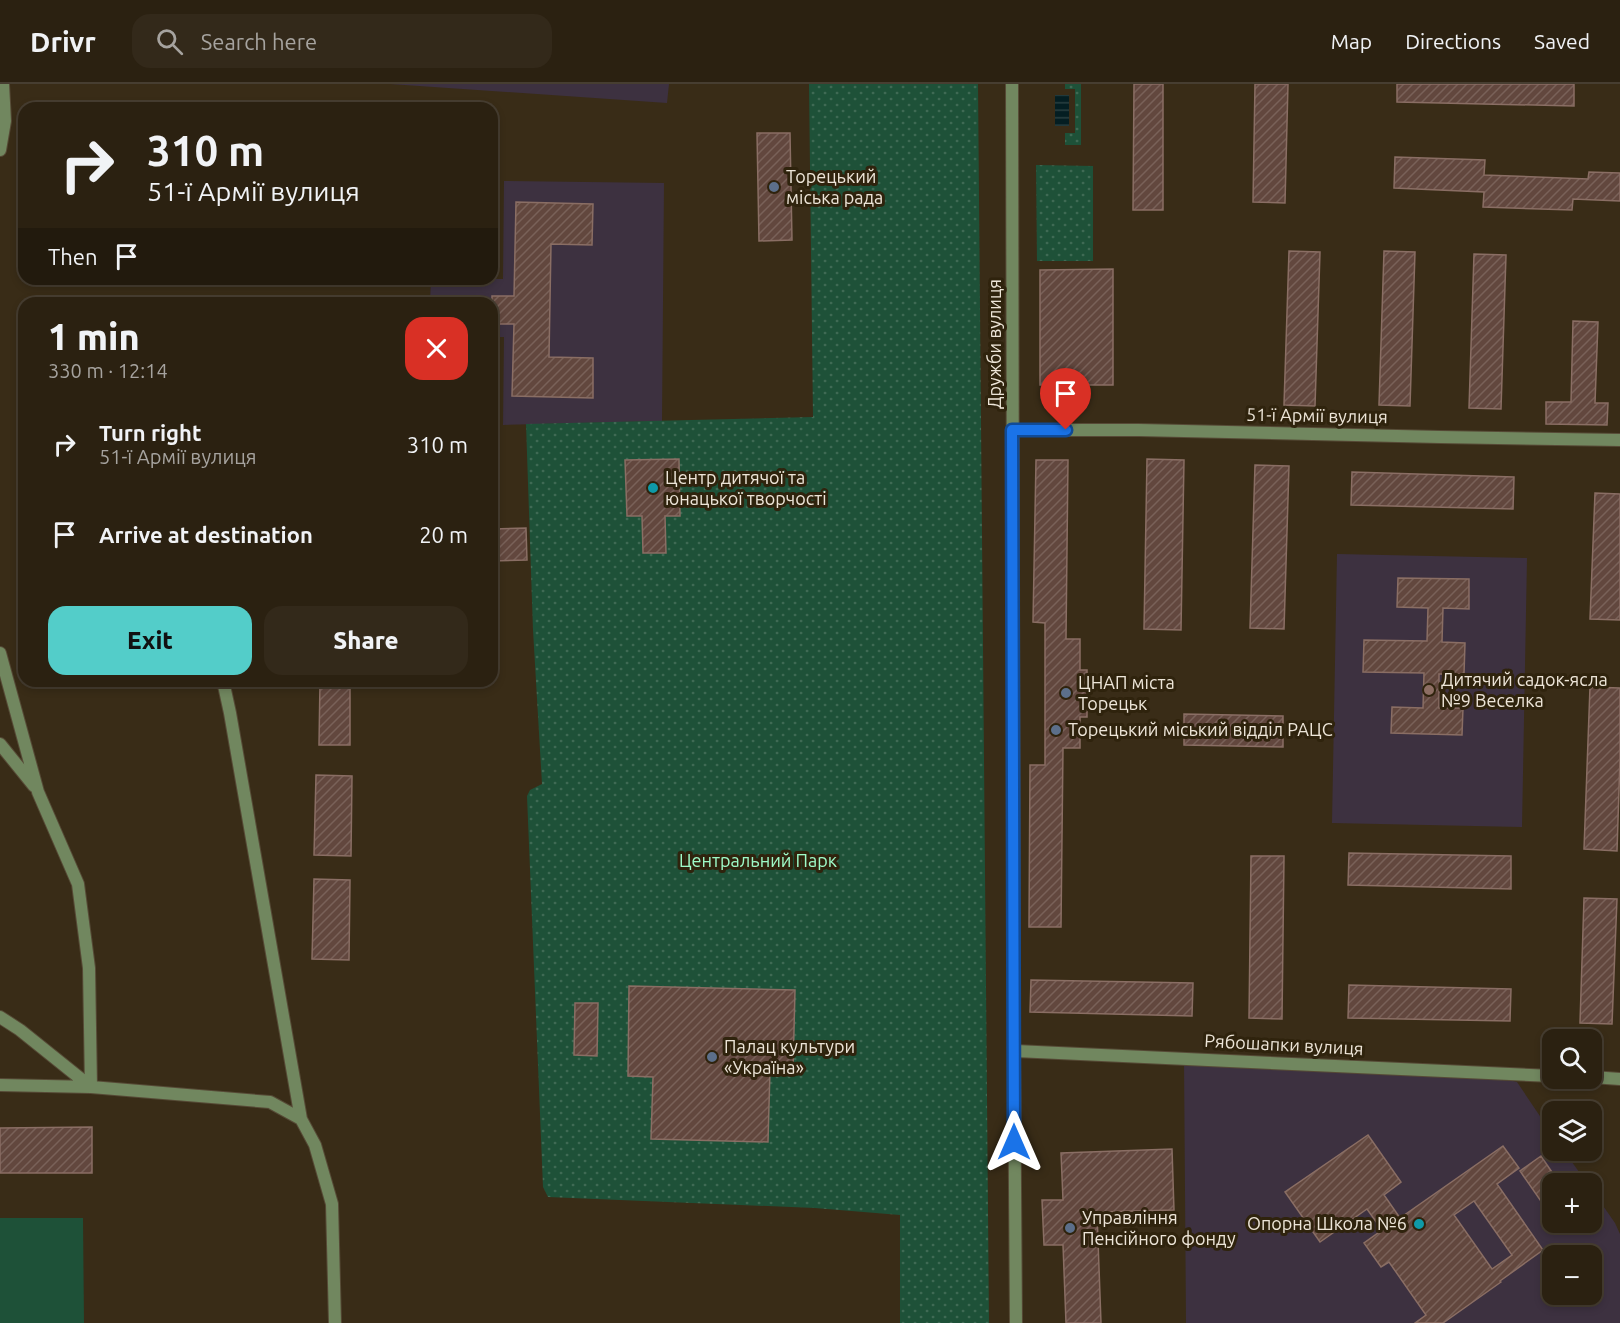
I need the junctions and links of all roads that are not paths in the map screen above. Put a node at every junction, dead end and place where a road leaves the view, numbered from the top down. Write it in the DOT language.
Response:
graph roads {
  1 [pos="3,84"];
  2 [pos="1012,84"];
  3 [pos="0,150"];
  4 [pos="1012,430"];
  5 [pos="1620,440"];
  6 [pos="0,653"];
  7 [pos="224,687"];
  8 [pos="0,744"];
  9 [pos="38,792"];
  10 [pos="0,1017"];
  11 [pos="1014,1051"];
  12 [pos="1542,1076"];
  13 [pos="1602,1078"];
  14 [pos="1620,1079"];
  15 [pos="0,1085"];
  16 [pos="91,1087"];
  17 [pos="301,1119"];
  18 [pos="335,1323"];
  19 [pos="1016,1323"];
  1 -- 3 [label="street"];
  2 -- 4 [label="street, Дружби вулиця"];
  4 -- 5 [label="street, 51-ї Армії вулиця"];
  4 -- 11 [label="street, Дружби вулиця"];
  6 -- 9 [label="street"];
  7 -- 17 [label="street"];
  8 -- 9 [label="street"];
  9 -- 16 [label="street"];
  10 -- 16 [label="street"];
  11 -- 12 [label="street, Рябошапки вулиця"];
  11 -- 19 [label="street, Дружби вулиця"];
  13 -- 14 [label="street"];
  15 -- 16 [label="street"];
  16 -- 17 [label="street"];
  17 -- 18 [label="street"];
}
